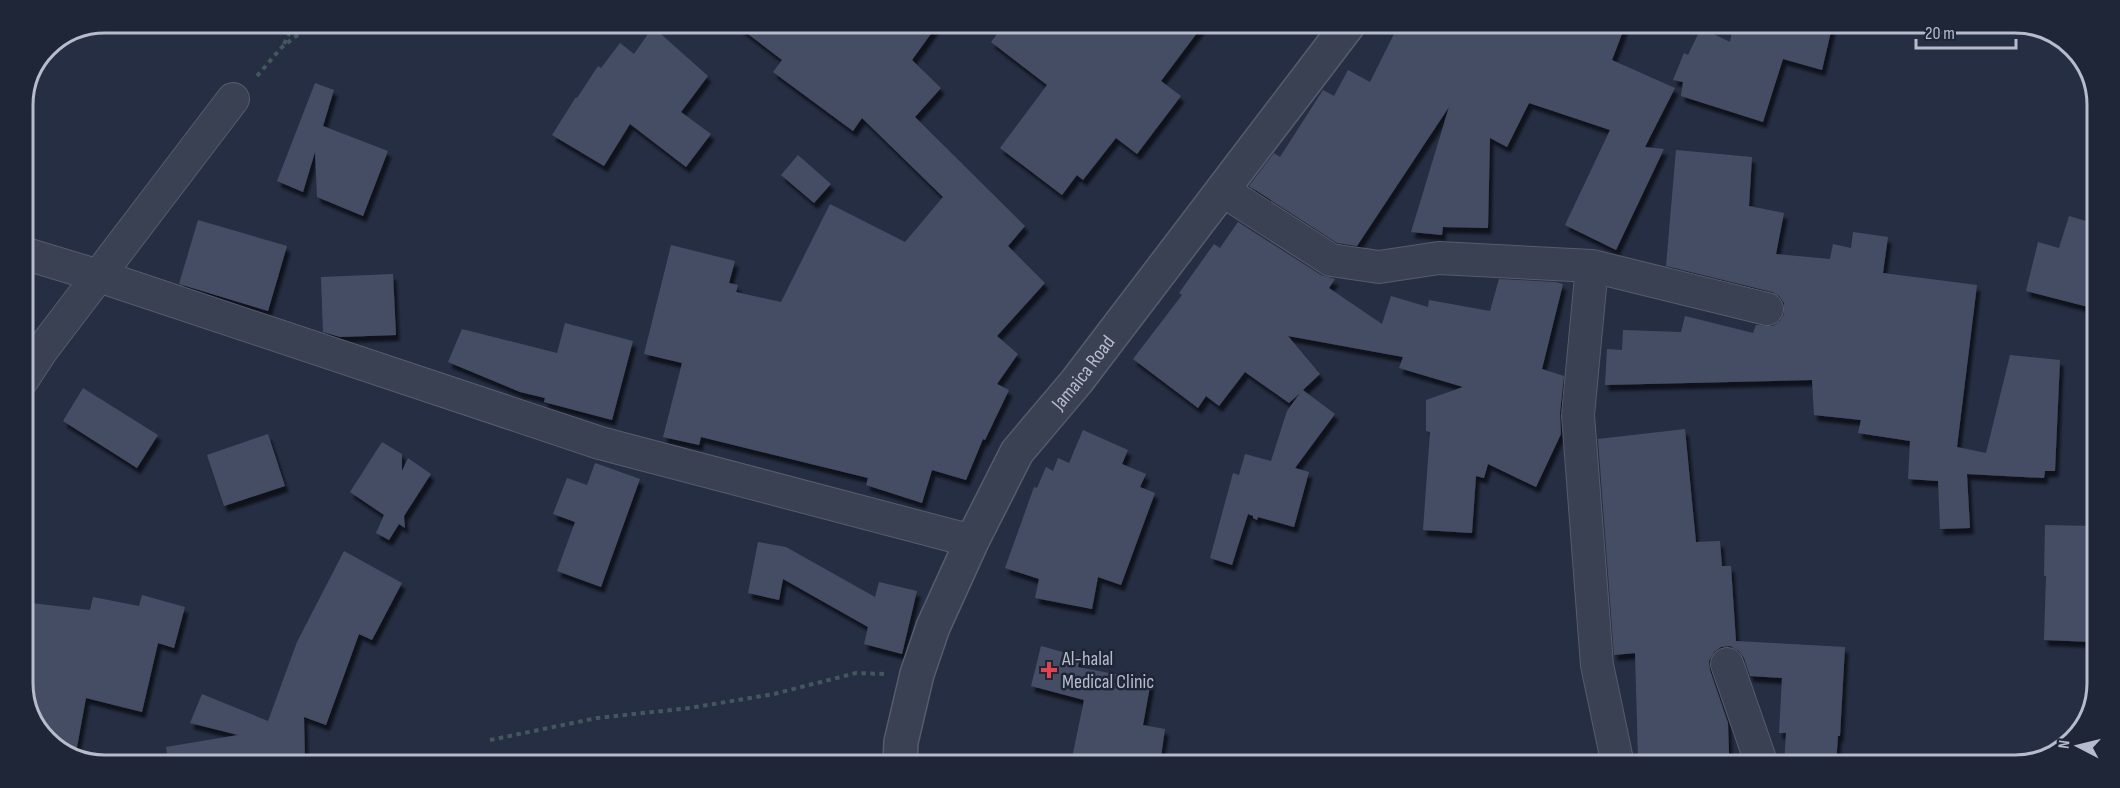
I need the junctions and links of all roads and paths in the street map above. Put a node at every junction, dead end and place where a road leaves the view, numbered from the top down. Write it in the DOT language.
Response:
graph roads {
  1 [pos="289,33"];
  2 [pos="300,33"];
  3 [pos="1342,33"];
  4 [pos="282,47"];
  5 [pos="233,99"];
  6 [pos="1222,190"];
  7 [pos="33,256"];
  8 [pos="1592,266"];
  9 [pos="99,276"];
  10 [pos="1767,309"];
  11 [pos="33,364"];
  12 [pos="972,541"];
  13 [pos="1727,664"];
  14 [pos="917,674"];
  15 [pos="490,740"];
  16 [pos="900,755"];
  17 [pos="1616,755"];
  18 [pos="1759,755"];
  1 -- 4 [label="path"];
  2 -- 4 [label="path"];
  3 -- 6 [label="street, Jamaica Road"];
  4 -- 5 [label="path"];
  5 -- 9 [label="street"];
  6 -- 8 [label="street"];
  6 -- 12 [label="street, Jamaica Road"];
  7 -- 9 [label="street"];
  8 -- 10 [label="street"];
  8 -- 17 [label="street"];
  9 -- 11 [label="street"];
  9 -- 12 [label="street"];
  12 -- 14 [label="street, Jamaica Road"];
  13 -- 18 [label="street"];
  14 -- 15 [label="path"];
  14 -- 16 [label="street, Jamaica Road"];
}
